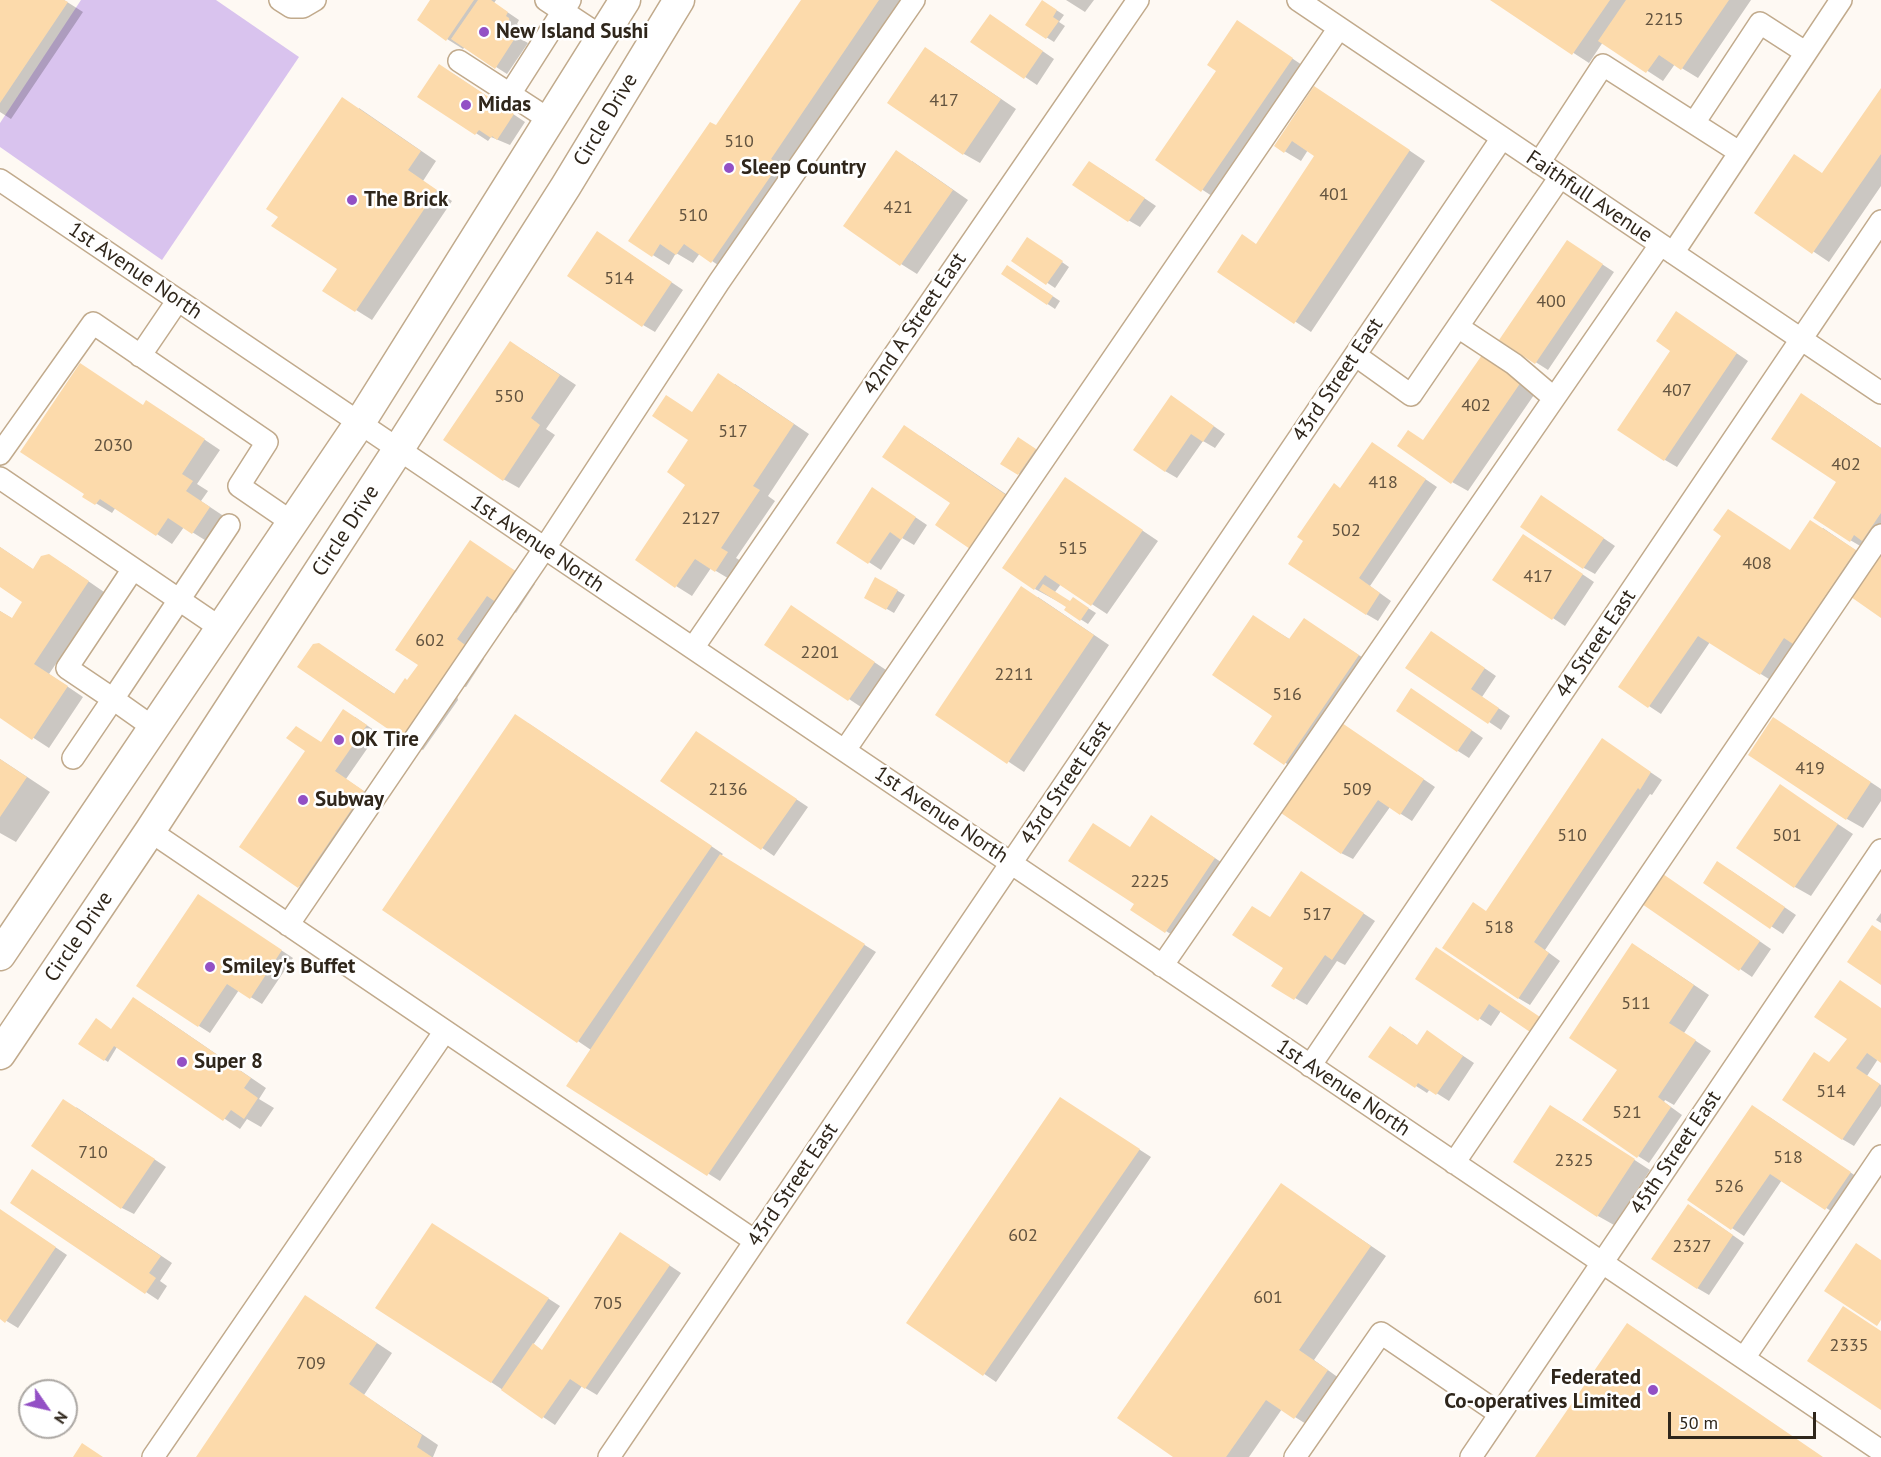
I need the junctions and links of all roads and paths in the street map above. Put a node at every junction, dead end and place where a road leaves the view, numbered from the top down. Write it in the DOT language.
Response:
graph roads {
  1 [pos="280,0"];
  2 [pos="315,0"];
  3 [pos="625,0"];
  4 [pos="679,0"];
  5 [pos="914,0"];
  6 [pos="1137,0"];
  7 [pos="1298,0"];
  8 [pos="1841,0"];
  9 [pos="560,4"];
  10 [pos="1339,27"];
  11 [pos="602,37"];
  12 [pos="1805,52"];
  13 [pos="459,61"];
  14 [pos="510,94"];
  15 [pos="550,120"];
  16 [pos="1694,123"];
  17 [pos="1502,138"];
  18 [pos="1739,152"];
  19 [pos="1539,163"];
  20 [pos="1560,177"];
  21 [pos="0,180"];
  22 [pos="1881,221"];
  23 [pos="1666,249"];
  24 [pos="178,300"];
  25 [pos="1458,327"];
  26 [pos="1801,339"];
  27 [pos="1355,355"];
  28 [pos="140,356"];
  29 [pos="1881,393"];
  30 [pos="1554,398"];
  31 [pos="359,424"];
  32 [pos="398,450"];
  33 [pos="0,454"];
  34 [pos="0,478"];
  35 [pos="294,523"];
  36 [pos="229,525"];
  37 [pos="1881,535"];
  38 [pos="544,549"];
  39 [pos="133,569"];
  40 [pos="178,599"];
  41 [pos="222,629"];
  42 [pos="693,648"];
  43 [pos="113,699"];
  44 [pos="154,728"];
  45 [pos="845,750"];
  46 [pos="73,758"];
  47 [pos="150,831"];
  48 [pos="1881,850"];
  49 [pos="1012,864"];
  50 [pos="288,925"];
  51 [pos="5,942"];
  52 [pos="1162,966"];
  53 [pos="445,1031"];
  54 [pos="0,1052"];
  55 [pos="1310,1066"];
  56 [pos="1881,1156"];
  57 [pos="1454,1163"];
  58 [pos="755,1241"];
  59 [pos="1602,1262"];
  60 [pos="1744,1358"];
  61 [pos="1500,1414"];
  62 [pos="1881,1450"];
  63 [pos="153,1457"];
  64 [pos="609,1457"];
  65 [pos="1295,1457"];
  66 [pos="1471,1457"];
  1 -- 2 [label="street"];
  3 -- 11 [label="highway"];
  4 -- 32 [label="highway, Circle Drive"];
  5 -- 38 [label="street"];
  6 -- 42 [label="street, 42nd A Street East"];
  7 -- 10 [label="street, Faithfull Avenue"];
  8 -- 12 [label="street"];
  9 -- 11 [label="street"];
  9 -- 14 [label="street"];
  10 -- 17 [label="street, Faithfull Avenue"];
  10 -- 45 [label="street"];
  11 -- 15 [label="highway"];
  12 -- 16 [label="street"];
  12 -- 18 [label="street"];
  13 -- 14 [label="street"];
  14 -- 15 [label="street"];
  15 -- 31 [label="highway"];
  16 -- 18 [label="street"];
  16 -- 19 [label="street"];
  17 -- 19 [label="street, Faithfull Avenue"];
  17 -- 27 [label="street, 43rd Street East"];
  18 -- 23 [label="street"];
  19 -- 20 [label="street, Faithfull Avenue"];
  20 -- 23 [label="street, Faithfull Avenue"];
  20 -- 25 [label="street"];
  21 -- 24 [label="street, 1st Avenue North"];
  22 -- 26 [label="street, 44 Street East"];
  23 -- 26 [label="street, Faithfull Avenue"];
  23 -- 30 [label="street"];
  24 -- 28 [label="street"];
  24 -- 31 [label="street, 1st Avenue North"];
  25 -- 27 [label="street"];
  25 -- 30 [label="street"];
  26 -- 29 [label="street, Faithfull Avenue"];
  26 -- 55 [label="street, 44 Street East"];
  27 -- 49 [label="street, 43rd Street East"];
  28 -- 33 [label="street"];
  28 -- 35 [label="street"];
  30 -- 52 [label="street"];
  31 -- 32 [label="street, 1st Avenue North"];
  31 -- 35 [label="highway"];
  32 -- 38 [label="street, 1st Avenue North"];
  32 -- 47 [label="highway, Circle Drive"];
  34 -- 39 [label="street"];
  35 -- 41 [label="highway"];
  36 -- 40 [label="street"];
  37 -- 57 [label="street"];
  38 -- 42 [label="street, 1st Avenue North"];
  38 -- 50 [label="street"];
  39 -- 40 [label="street"];
  39 -- 43 [label="street"];
  40 -- 41 [label="street"];
  40 -- 43 [label="street"];
  41 -- 44 [label="highway"];
  42 -- 45 [label="street, 1st Avenue North"];
  43 -- 44 [label="street"];
  43 -- 46 [label="street"];
  44 -- 51 [label="highway"];
  45 -- 49 [label="street, 1st Avenue North"];
  47 -- 50 [label="street"];
  47 -- 54 [label="highway, Circle Drive"];
  48 -- 59 [label="street, 45th Street East"];
  49 -- 52 [label="street, 1st Avenue North"];
  49 -- 58 [label="street, 43rd Street East"];
  50 -- 53 [label="street"];
  52 -- 55 [label="street, 1st Avenue North"];
  53 -- 58 [label="street"];
  53 -- 63 [label="street"];
  55 -- 57 [label="street, 1st Avenue North"];
  56 -- 60 [label="street"];
  57 -- 59 [label="street, 1st Avenue North"];
  58 -- 64 [label="street, 43rd Street East"];
  59 -- 60 [label="street, 1st Avenue North"];
  59 -- 61 [label="street, 45th Street East"];
  60 -- 62 [label="street, 1st Avenue North"];
  61 -- 65 [label="street"];
  61 -- 66 [label="street, 45th Street East"];
}
